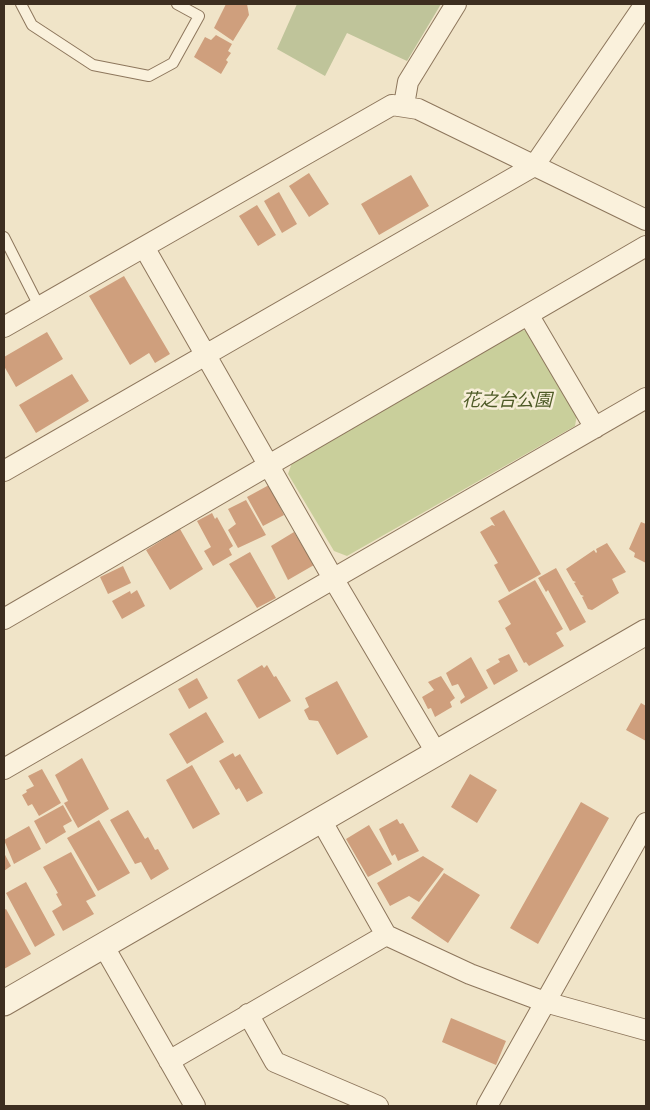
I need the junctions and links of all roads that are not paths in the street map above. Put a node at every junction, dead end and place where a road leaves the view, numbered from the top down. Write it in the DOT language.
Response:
graph roads {
  1 [pos="21,4"];
  2 [pos="177,4"];
  3 [pos="456,4"];
  4 [pos="645,4"];
  5 [pos="404,105"];
  6 [pos="534,166"];
  7 [pos="646,220"];
  8 [pos="4,237"];
  9 [pos="646,246"];
  10 [pos="144,247"];
  11 [pos="39,306"];
  12 [pos="529,316"];
  13 [pos="4,328"];
  14 [pos="206,354"];
  15 [pos="646,398"];
  16 [pos="595,428"];
  17 [pos="268,466"];
  18 [pos="4,471"];
  19 [pos="334,580"];
  20 [pos="4,619"];
  21 [pos="646,632"];
  22 [pos="437,754"];
  23 [pos="4,769"];
  24 [pos="321,820"];
  25 [pos="646,823"];
  26 [pos="386,935"];
  27 [pos="103,945"];
  28 [pos="545,1002"];
  29 [pos="4,1003"];
  30 [pos="248,1014"];
  31 [pos="646,1030"];
  32 [pos="169,1061"];
  33 [pos="195,1106"];
  34 [pos="378,1106"];
  35 [pos="486,1106"];
  1 -- 2 [label="lane"];
  3 -- 5 [label="street"];
  4 -- 6 [label="street"];
  5 -- 6 [label="street"];
  5 -- 10 [label="street"];
  6 -- 7 [label="street"];
  6 -- 14 [label="street"];
  8 -- 11 [label="lane"];
  9 -- 12 [label="street"];
  10 -- 11 [label="street"];
  10 -- 14 [label="street"];
  11 -- 13 [label="street"];
  12 -- 16 [label="street"];
  12 -- 17 [label="street"];
  14 -- 17 [label="street"];
  14 -- 18 [label="street"];
  15 -- 16 [label="street"];
  16 -- 19 [label="street"];
  17 -- 19 [label="street"];
  17 -- 20 [label="street"];
  19 -- 22 [label="street"];
  19 -- 23 [label="street"];
  21 -- 22 [label="street"];
  22 -- 24 [label="street"];
  24 -- 26 [label="street"];
  24 -- 27 [label="street"];
  25 -- 28 [label="street"];
  26 -- 28 [label="street"];
  26 -- 30 [label="street"];
  27 -- 29 [label="street"];
  27 -- 32 [label="street"];
  28 -- 31 [label="street"];
  28 -- 35 [label="street"];
  30 -- 32 [label="street"];
  30 -- 34 [label="street"];
  32 -- 33 [label="street"];
}
